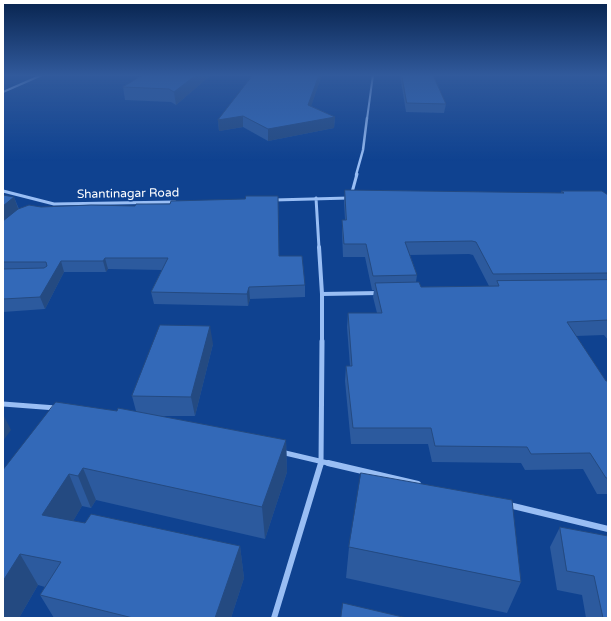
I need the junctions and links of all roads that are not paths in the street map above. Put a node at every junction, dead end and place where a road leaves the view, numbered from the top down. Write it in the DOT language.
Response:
graph roads {
  1 [pos="369,104"];
  2 [pos="3,191"];
  3 [pos="316,198"];
  4 [pos="351,198"];
  5 [pos="359,198"];
  6 [pos="268,200"];
  7 [pos="180,202"];
  8 [pos="54,204"];
  9 [pos="48,207"];
  10 [pos="386,293"];
  11 [pos="322,294"];
  12 [pos="3,404"];
  13 [pos="62,409"];
  14 [pos="276,451"];
  15 [pos="322,460"];
  16 [pos="423,485"];
  17 [pos="500,503"];
  18 [pos="608,529"];
  19 [pos="274,618"];
  1 -- 4 [label="street"];
  2 -- 8 [label="street, Shantinagar Road"];
  3 -- 4 [label="street"];
  3 -- 6 [label="street"];
  3 -- 11 [label="street"];
  4 -- 5 [label="street"];
  7 -- 8 [label="street, Shantinagar Road"];
  8 -- 9 [label="street"];
  10 -- 11 [label="street"];
  11 -- 15 [label="street"];
  12 -- 13 [label="street"];
  14 -- 15 [label="street"];
  15 -- 16 [label="street"];
  15 -- 19 [label="street"];
  17 -- 18 [label="street"];
}
